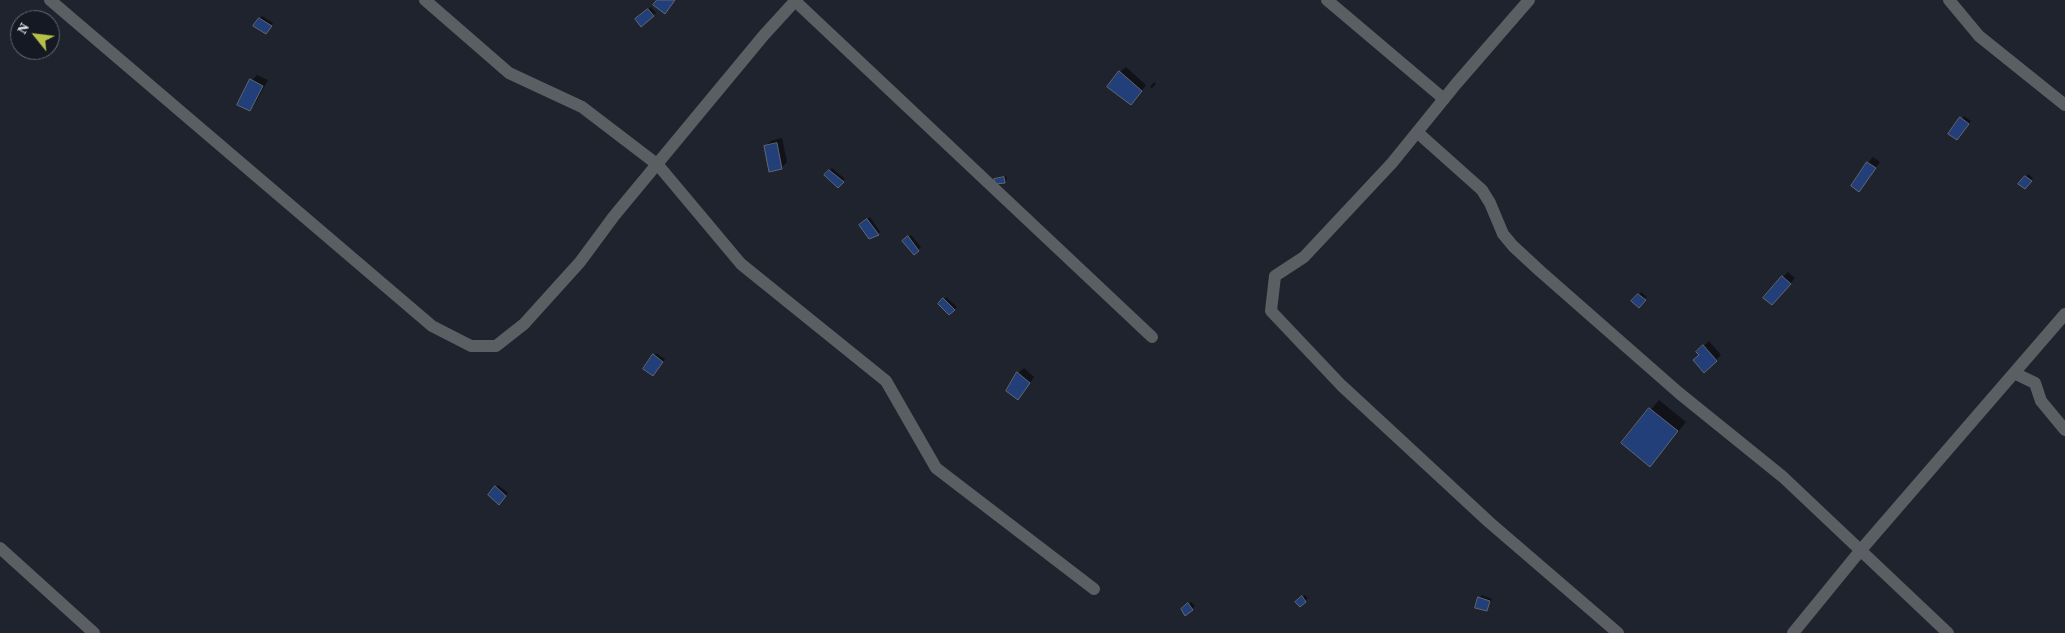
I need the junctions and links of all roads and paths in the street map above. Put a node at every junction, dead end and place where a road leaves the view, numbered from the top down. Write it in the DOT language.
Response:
graph roads {
  1 [pos="50,0"];
  2 [pos="425,0"];
  3 [pos="795,0"];
  4 [pos="1327,0"];
  5 [pos="1529,0"];
  6 [pos="1949,0"];
  7 [pos="1444,99"];
  8 [pos="2065,105"];
  9 [pos="1417,132"];
  10 [pos="658,164"];
  11 [pos="2065,314"];
  12 [pos="1152,337"];
  13 [pos="2014,373"];
  14 [pos="2065,430"];
  15 [pos="0,548"];
  16 [pos="1860,551"];
  17 [pos="1094,589"];
  18 [pos="94,633"];
  19 [pos="1618,633"];
  20 [pos="1793,633"];
  21 [pos="1948,633"];
  1 -- 10 [label="street"];
  2 -- 10 [label="street"];
  3 -- 10 [label="street"];
  3 -- 12 [label="street"];
  4 -- 7 [label="street"];
  5 -- 7 [label="street"];
  6 -- 8 [label="street"];
  7 -- 9 [label="street"];
  9 -- 16 [label="street"];
  9 -- 19 [label="street"];
  10 -- 17 [label="street"];
  11 -- 13 [label="street"];
  13 -- 14 [label="street"];
  13 -- 16 [label="street"];
  15 -- 18 [label="street"];
  16 -- 20 [label="street"];
  16 -- 21 [label="street"];
}
